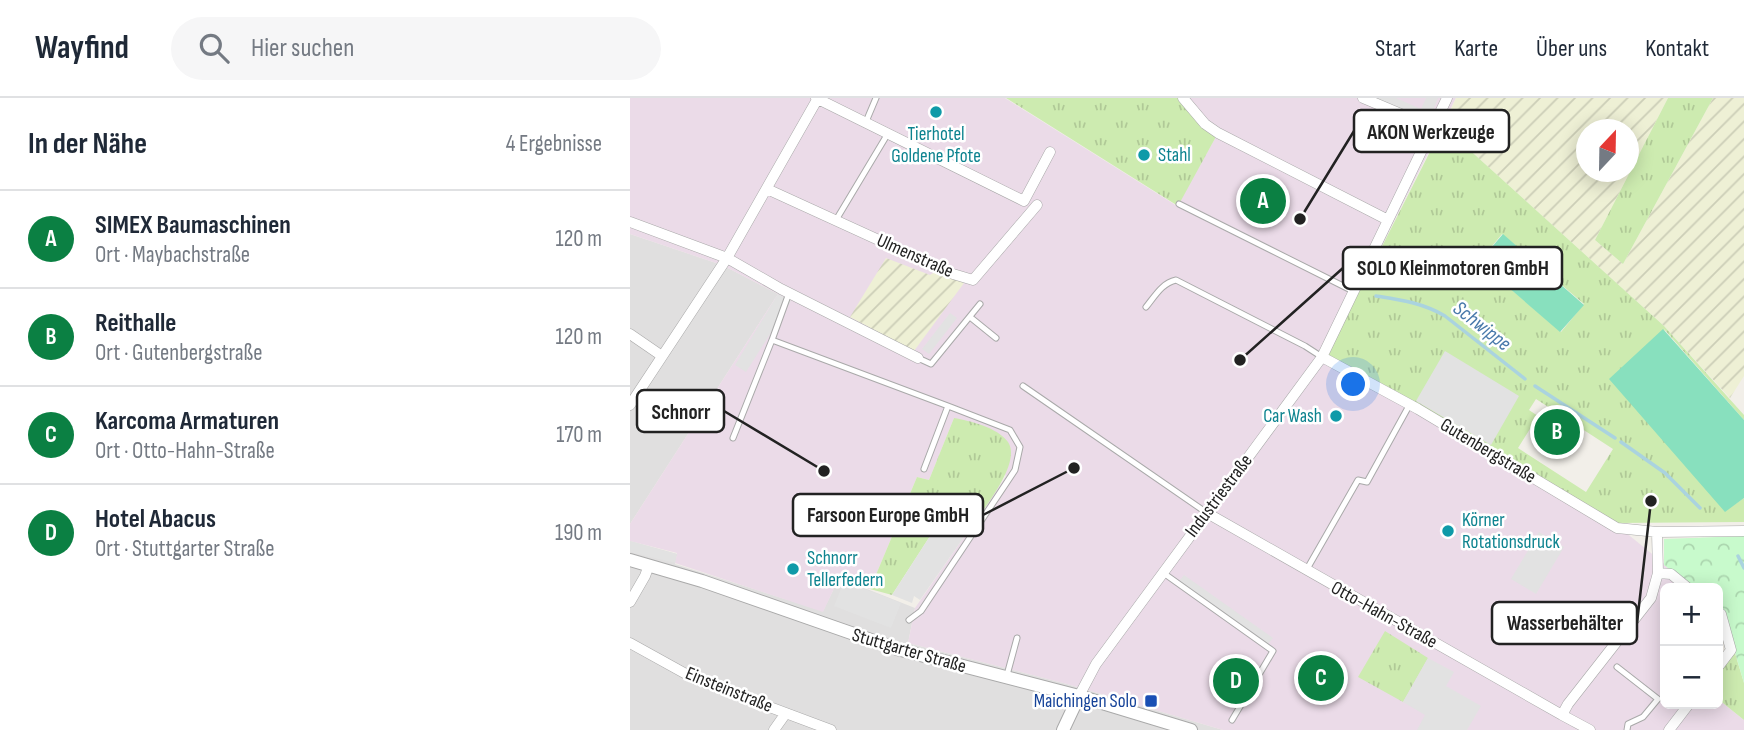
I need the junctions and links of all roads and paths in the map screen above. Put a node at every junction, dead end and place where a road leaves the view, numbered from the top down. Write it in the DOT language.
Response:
graph roads {
  1 [pos="817,98"];
  2 [pos="876,98"];
  3 [pos="1183,98"];
  4 [pos="1363,98"];
  5 [pos="1447,98"];
  6 [pos="865,124"];
  7 [pos="1432,127"];
  8 [pos="887,135"];
  9 [pos="1050,152"];
  10 [pos="768,189"];
  11 [pos="1179,204"];
  12 [pos="1037,205"];
  13 [pos="836,220"];
  14 [pos="1388,220"];
  15 [pos="630,222"];
  16 [pos="727,258"];
  17 [pos="1353,291"];
  18 [pos="789,293"];
  19 [pos="980,304"];
  20 [pos="1146,307"];
  21 [pos="970,317"];
  22 [pos="630,334"];
  23 [pos="996,338"];
  24 [pos="772,340"];
  25 [pos="662,356"];
  26 [pos="1322,357"];
  27 [pos="918,358"];
  28 [pos="1023,386"];
  29 [pos="1410,404"];
  30 [pos="630,405"];
  31 [pos="948,406"];
  32 [pos="733,438"];
  33 [pos="924,469"];
  34 [pos="1207,513"];
  35 [pos="1744,531"];
  36 [pos="1657,532"];
  37 [pos="630,560"];
  38 [pos="649,565"];
  39 [pos="1306,570"];
  40 [pos="1162,572"];
  41 [pos="1658,573"];
  42 [pos="1681,583"];
  43 [pos="630,602"];
  44 [pos="909,620"];
  45 [pos="1723,621"];
  46 [pos="1017,638"];
  47 [pos="630,643"];
  48 [pos="1723,660"];
  49 [pos="1617,667"];
  50 [pos="1007,678"];
  51 [pos="1079,696"];
  52 [pos="1685,709"];
  53 [pos="786,713"];
  54 [pos="1562,715"];
  55 [pos="1232,720"];
  56 [pos="1584,729"];
  57 [pos="774,730"];
  58 [pos="831,730"];
  59 [pos="1063,730"];
  60 [pos="1191,730"];
  61 [pos="1627,730"];
  62 [pos="1668,730"];
  1 -- 6 [label="street"];
  1 -- 10 [label="street"];
  2 -- 6 [label="lane"];
  3 -- 14 [label="street"];
  4 -- 7 [label="street"];
  5 -- 7 [label="street, Industriestraße"];
  6 -- 8 [label="street"];
  7 -- 14 [label="street, Industriestraße"];
  8 -- 9 [label="street"];
  8 -- 13 [label="lane"];
  10 -- 13 [label="street, Ulmenstraße"];
  10 -- 16 [label="street"];
  11 -- 17 [label="lane"];
  12 -- 13 [label="street, Ulmenstraße"];
  14 -- 17 [label="street, Industriestraße"];
  15 -- 16 [label="street"];
  16 -- 18 [label="street"];
  16 -- 25 [label="street"];
  17 -- 26 [label="street, Industriestraße"];
  18 -- 24 [label="lane"];
  18 -- 27 [label="street"];
  19 -- 21 [label="lane"];
  20 -- 26 [label="lane"];
  21 -- 23 [label="lane"];
  21 -- 27 [label="lane"];
  22 -- 25 [label="street"];
  24 -- 31 [label="lane"];
  24 -- 32 [label="lane"];
  25 -- 30 [label="street"];
  26 -- 29 [label="street, Gutenbergstraße"];
  26 -- 34 [label="street, Industriestraße"];
  28 -- 34 [label="lane"];
  29 -- 36 [label="street, Gutenbergstraße"];
  29 -- 39 [label="lane"];
  31 -- 33 [label="lane"];
  31 -- 44 [label="lane"];
  34 -- 39 [label="street, Otto-Hahn-Straße"];
  34 -- 40 [label="street, Industriestraße"];
  35 -- 36 [label="street, Gutenbergstraße"];
  36 -- 41 [label="street"];
  37 -- 38 [label="street, Stuttgarter Straße"];
  38 -- 43 [label="street"];
  38 -- 50 [label="street, Stuttgarter Straße"];
  39 -- 54 [label="street, Otto-Hahn-Straße"];
  40 -- 51 [label="street, Industriestraße"];
  40 -- 55 [label="lane"];
  41 -- 42 [label="street"];
  41 -- 54 [label="street"];
  45 -- 48 [label="street"];
  46 -- 50 [label="lane"];
  47 -- 53 [label="street, Einsteinstraße"];
  49 -- 61 [label="lane"];
  50 -- 51 [label="street, Stuttgarter Straße"];
  51 -- 59 [label="street"];
  51 -- 60 [label="street, Stuttgarter Straße"];
  52 -- 62 [label="street"];
  53 -- 57 [label="street"];
  53 -- 58 [label="street, Einsteinstraße"];
  54 -- 56 [label="street, Otto-Hahn-Straße"];
}
